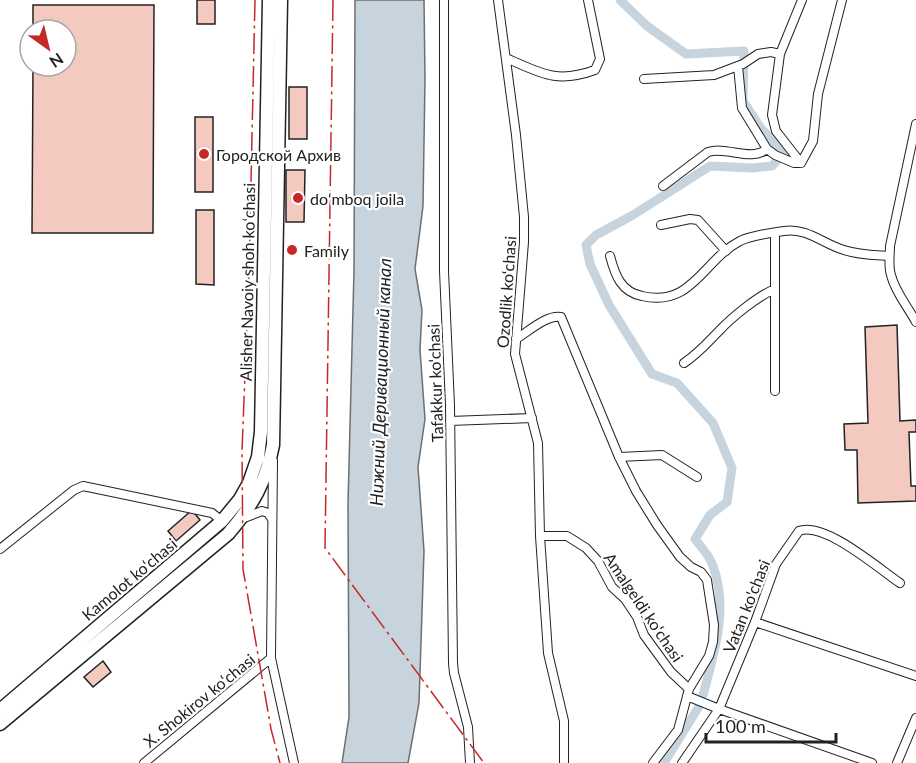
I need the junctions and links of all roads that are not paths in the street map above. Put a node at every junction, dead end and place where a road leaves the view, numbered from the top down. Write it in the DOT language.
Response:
graph roads {
  1 [pos="269,0"];
  2 [pos="281,0"];
  3 [pos="444,0"];
  4 [pos="498,0"];
  5 [pos="588,0"];
  6 [pos="802,0"];
  7 [pos="842,0"];
  8 [pos="780,54"];
  9 [pos="506,58"];
  10 [pos="738,66"];
  11 [pos="644,79"];
  12 [pos="916,124"];
  13 [pos="273,127"];
  14 [pos="767,149"];
  15 [pos="801,163"];
  16 [pos="663,186"];
  17 [pos="662,225"];
  18 [pos="775,233"];
  19 [pos="726,251"];
  20 [pos="610,256"];
  21 [pos="890,256"];
  22 [pos="775,289"];
  23 [pos="916,322"];
  24 [pos="516,339"];
  25 [pos="684,363"];
  26 [pos="775,391"];
  27 [pos="532,418"];
  28 [pos="450,421"];
  29 [pos="273,445"];
  30 [pos="258,457"];
  31 [pos="619,457"];
  32 [pos="698,477"];
  33 [pos="273,520"];
  34 [pos="222,521"];
  35 [pos="239,521"];
  36 [pos="540,536"];
  37 [pos="0,549"];
  38 [pos="900,583"];
  39 [pos="755,621"];
  40 [pos="271,658"];
  41 [pos="916,676"];
  42 [pos="43,681"];
  43 [pos="688,692"];
  44 [pos="719,709"];
  45 [pos="0,710"];
  46 [pos="916,718"];
  47 [pos="0,724"];
  48 [pos="144,763"];
  49 [pos="294,763"];
  50 [pos="470,763"];
  51 [pos="564,763"];
  52 [pos="652,763"];
  53 [pos="682,763"];
  54 [pos="873,763"];
  55 [pos="897,763"];
  1 -- 13 [label="main road, Alisher Navoiy shoh koʻchasi"];
  2 -- 13 [label="main road, Alisher Navoiy shoh koʻchasi"];
  3 -- 28 [label="street, Tafakkur ko‘chasi"];
  4 -- 9 [label="street, Ozodlik ko‘chasi"];
  5 -- 9 [label="street"];
  6 -- 8 [label="street"];
  7 -- 15 [label="street"];
  8 -- 10 [label="street"];
  8 -- 15 [label="street"];
  9 -- 24 [label="street, Ozodlik ko‘chasi"];
  10 -- 11 [label="street"];
  10 -- 14 [label="street"];
  12 -- 21 [label="street"];
  13 -- 29 [label="main road, Alisher Navoiy shoh koʻchasi"];
  13 -- 30 [label="main road, Alisher Navoiy shoh koʻchasi"];
  14 -- 15 [label="street"];
  14 -- 16 [label="street"];
  17 -- 19 [label="street"];
  18 -- 19 [label="street"];
  18 -- 21 [label="street"];
  18 -- 22 [label="street"];
  19 -- 20 [label="street"];
  21 -- 23 [label="street"];
  22 -- 25 [label="street"];
  22 -- 26 [label="street"];
  24 -- 27 [label="street, Ozodlik ko‘chasi"];
  24 -- 31 [label="street, Amalgeldi ko‘chasi"];
  27 -- 28 [label="street"];
  27 -- 36 [label="street, Ozodlik ko‘chasi"];
  28 -- 50 [label="street, Tafakkur ko‘chasi"];
  29 -- 33 [label="street"];
  29 -- 35 [label="main road, Alisher Navoiy shoh koʻchasi"];
  30 -- 34 [label="main road, Kamolot ko‘chasi"];
  31 -- 32 [label="street"];
  31 -- 43 [label="street, Amalgeldi ko‘chasi"];
  33 -- 35 [label="street"];
  33 -- 40 [label="street"];
  34 -- 37 [label="street"];
  34 -- 42 [label="main road, Kamolot ko‘chasi"];
  35 -- 42 [label="main road, Alisher Navoiy shoh koʻchasi"];
  36 -- 43 [label="street, Amalgeldi ko‘chasi"];
  36 -- 51 [label="street, Ozodlik ko‘chasi"];
  38 -- 39 [label="street, Vatan ko'chasi"];
  39 -- 41 [label="street"];
  39 -- 44 [label="street, Vatan ko'chasi"];
  40 -- 48 [label="street, X. Shokirov ko‘chasi"];
  40 -- 49 [label="street"];
  42 -- 45 [label="main road, Kamolot ko‘chasi"];
  42 -- 47 [label="main road"];
  43 -- 44 [label="street"];
  43 -- 52 [label="street, Amalgeldi ko‘chasi"];
  44 -- 53 [label="street, Vatan ko'chasi"];
  44 -- 54 [label="street"];
  46 -- 55 [label="street"];
}
